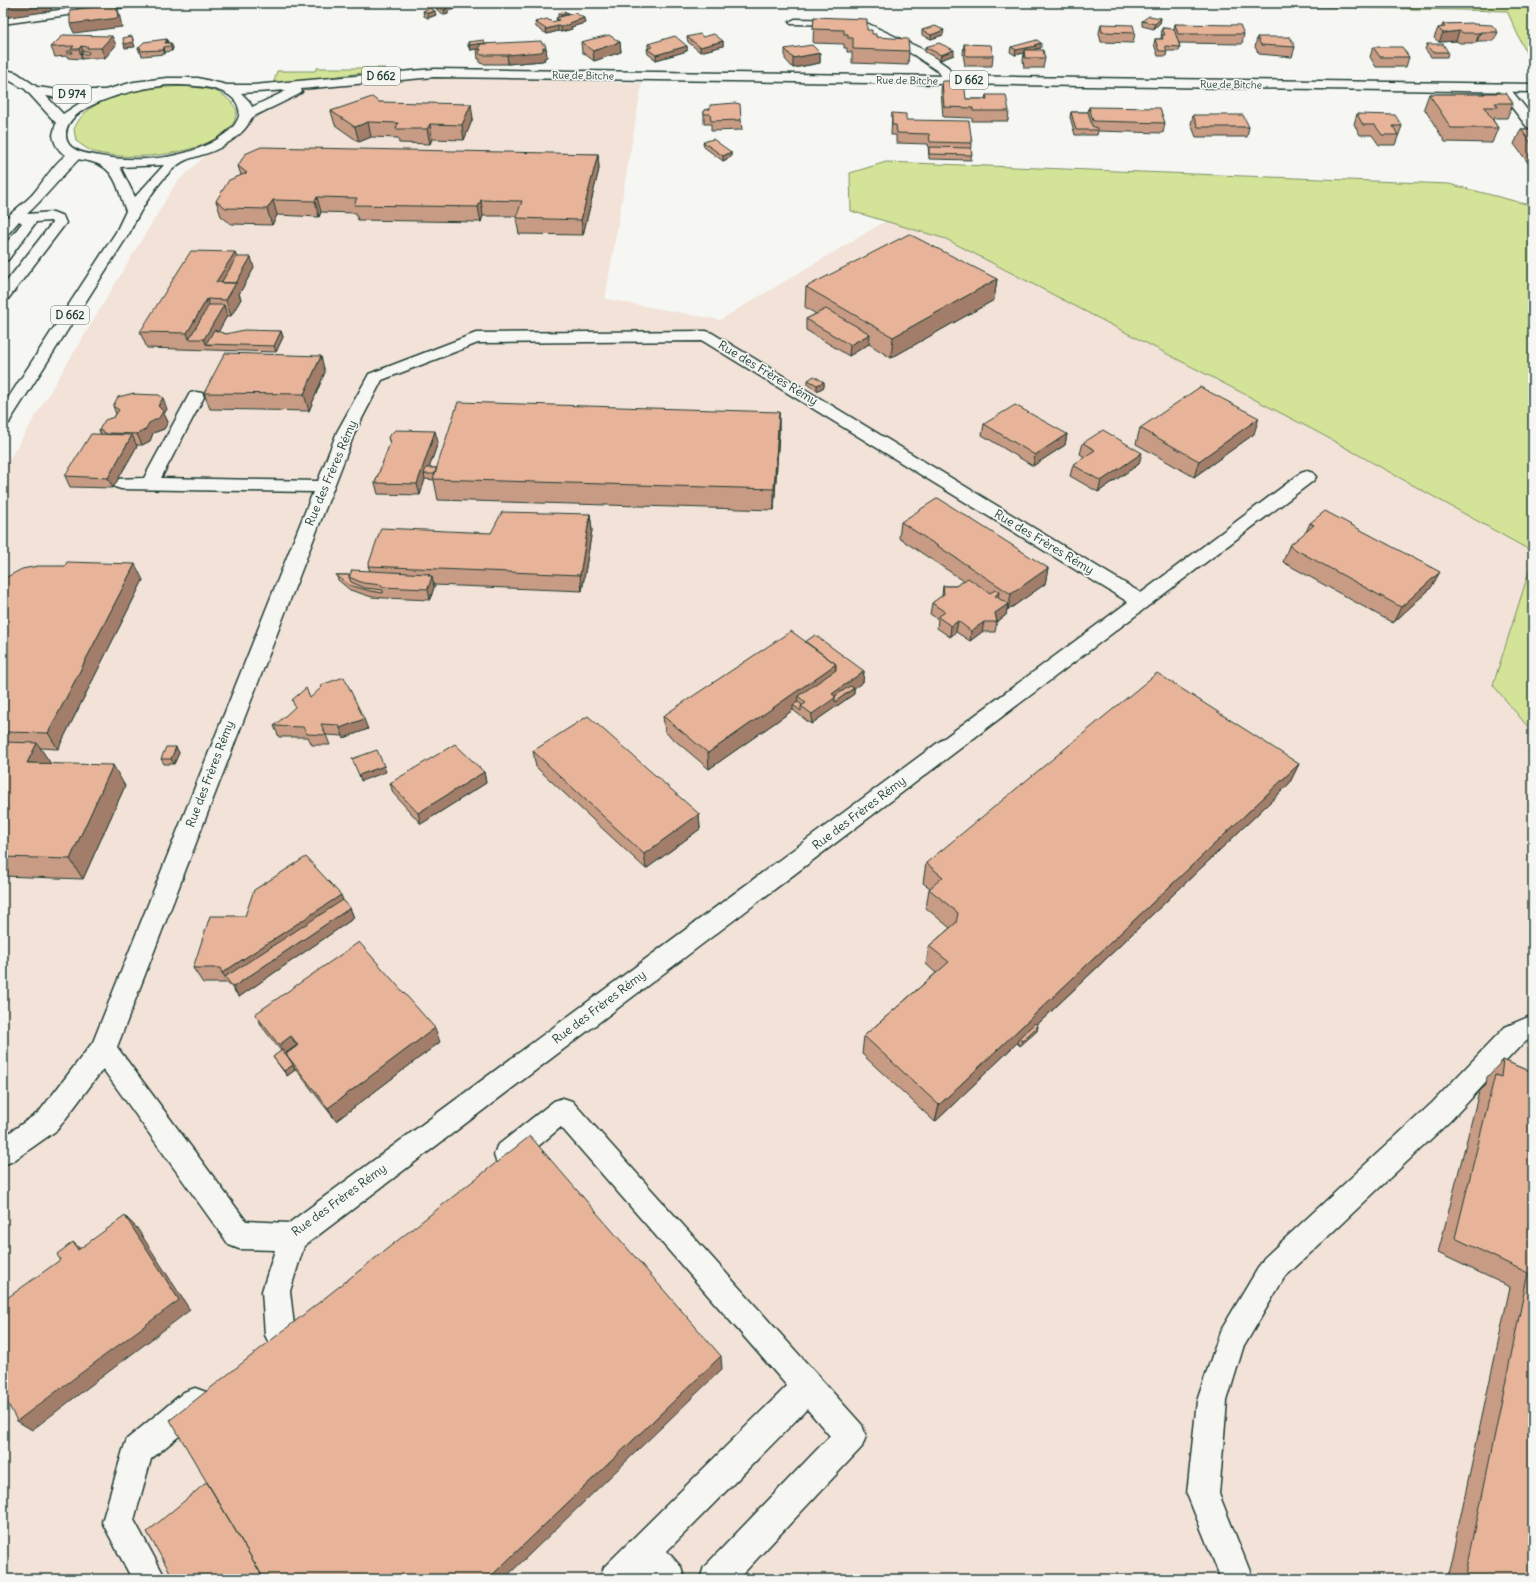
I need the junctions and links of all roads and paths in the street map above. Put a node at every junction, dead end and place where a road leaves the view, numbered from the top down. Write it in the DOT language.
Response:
graph roads {
  1 [pos="72,3"];
  2 [pos="3,21"];
  3 [pos="795,22"];
  4 [pos="3,73"];
  5 [pos="950,80"];
  6 [pos="329,83"];
  7 [pos="1504,88"];
  8 [pos="1533,88"];
  9 [pos="227,89"];
  10 [pos="34,90"];
  11 [pos="111,93"];
  12 [pos="247,115"];
  13 [pos="64,122"];
  14 [pos="1532,124"];
  15 [pos="75,155"];
  16 [pos="181,157"];
  17 [pos="107,163"];
  18 [pos="132,210"];
  19 [pos="22,217"];
  20 [pos="3,231"];
  21 [pos="3,257"];
  22 [pos="3,296"];
  23 [pos="196,397"];
  24 [pos="3,419"];
  25 [pos="1307,477"];
  26 [pos="120,483"];
  27 [pos="150,483"];
  28 [pos="324,487"];
  29 [pos="1142,602"];
  30 [pos="1533,1026"];
  31 [pos="103,1049"];
  32 [pos="3,1152"];
  33 [pos="490,1169"];
  34 [pos="293,1237"];
  35 [pos="305,1315"];
  36 [pos="218,1385"];
  37 [pos="808,1387"];
  38 [pos="645,1550"];
  39 [pos="150,1579"];
  40 [pos="616,1579"];
  41 [pos="669,1579"];
  42 [pos="716,1579"];
  43 [pos="1237,1579"];
  1 -- 2 [label="main road"];
  3 -- 5 [label="main road"];
  4 -- 10 [label="main road, D 974"];
  5 -- 6 [label="main road, Rue de Bitche / D 662"];
  5 -- 7 [label="main road, Rue de Bitche / D 662"];
  6 -- 9 [label="main road, D 662"];
  6 -- 12 [label="main road, D 662"];
  7 -- 8 [label="main road, Rue de Bitche / D 662"];
  7 -- 14 [label="main road"];
  9 -- 11 [label="main road"];
  9 -- 12 [label="main road"];
  10 -- 11 [label="main road, D 974"];
  10 -- 13 [label="main road, D 974"];
  11 -- 13 [label="main road"];
  12 -- 16 [label="main road"];
  13 -- 15 [label="main road"];
  15 -- 17 [label="main road"];
  15 -- 19 [label="main road"];
  16 -- 17 [label="main road"];
  16 -- 18 [label="main road, D 662"];
  17 -- 18 [label="main road"];
  18 -- 24 [label="main road, D 662"];
  19 -- 20 [label="main road"];
  19 -- 21 [label="main road"];
  19 -- 22 [label="main road"];
  23 -- 27 [label="main road"];
  25 -- 29 [label="main road"];
  26 -- 27 [label="main road"];
  27 -- 28 [label="main road"];
  28 -- 29 [label="main road, Rue des Frères Rémy"];
  28 -- 31 [label="main road, Rue des Frères Rémy"];
  29 -- 34 [label="main road, Rue des Frères Rémy"];
  30 -- 43 [label="main road"];
  31 -- 32 [label="main road, Rue des Frères Rémy"];
  31 -- 34 [label="main road, Rue des Frères Rémy"];
  33 -- 37 [label="main road"];
  34 -- 35 [label="main road"];
  36 -- 39 [label="main road"];
  37 -- 38 [label="main road"];
  37 -- 42 [label="main road"];
  38 -- 40 [label="main road"];
  38 -- 41 [label="main road"];
}
